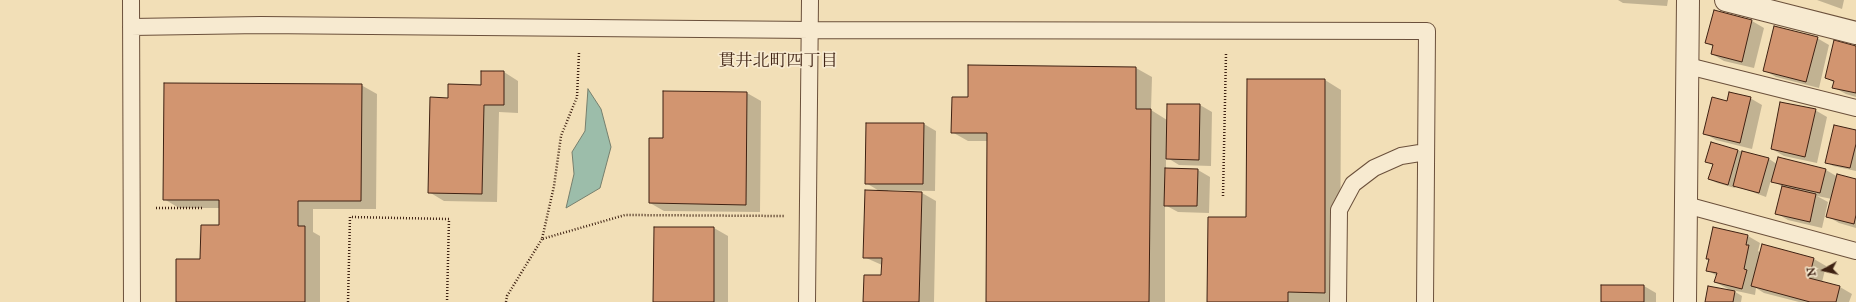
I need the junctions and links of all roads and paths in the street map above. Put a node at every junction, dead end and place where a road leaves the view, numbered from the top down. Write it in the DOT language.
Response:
graph roads {
  1 [pos="131,0"];
  2 [pos="810,0"];
  3 [pos="1688,0"];
  4 [pos="1726,0"];
  5 [pos="131,27"];
  6 [pos="579,28"];
  7 [pos="810,30"];
  8 [pos="1226,31"];
  9 [pos="1856,33"];
  10 [pos="1688,66"];
  11 [pos="1856,108"];
  12 [pos="1426,152"];
  13 [pos="1223,196"];
  14 [pos="1686,205"];
  15 [pos="131,208"];
  16 [pos="203,208"];
  17 [pos="808,216"];
  18 [pos="542,239"];
  19 [pos="1856,251"];
  20 [pos="132,302"];
  21 [pos="348,302"];
  22 [pos="447,302"];
  23 [pos="506,302"];
  24 [pos="807,302"];
  25 [pos="1338,302"];
  26 [pos="1425,302"];
  27 [pos="1685,302"];
  1 -- 5 [label="lane"];
  2 -- 7 [label="lane"];
  3 -- 10 [label="street"];
  4 -- 9 [label="street"];
  5 -- 6 [label="lane"];
  5 -- 15 [label="lane"];
  6 -- 7 [label="lane"];
  6 -- 18 [label="path"];
  7 -- 8 [label="lane"];
  7 -- 17 [label="lane"];
  8 -- 12 [label="lane"];
  8 -- 13 [label="path"];
  10 -- 11 [label="lane"];
  10 -- 14 [label="street"];
  12 -- 25 [label="lane"];
  12 -- 26 [label="lane"];
  14 -- 19 [label="lane"];
  14 -- 27 [label="street"];
  15 -- 16 [label="path"];
  15 -- 20 [label="lane"];
  17 -- 18 [label="path"];
  17 -- 24 [label="lane"];
  18 -- 23 [label="path"];
  21 -- 22 [label="path"];
}
